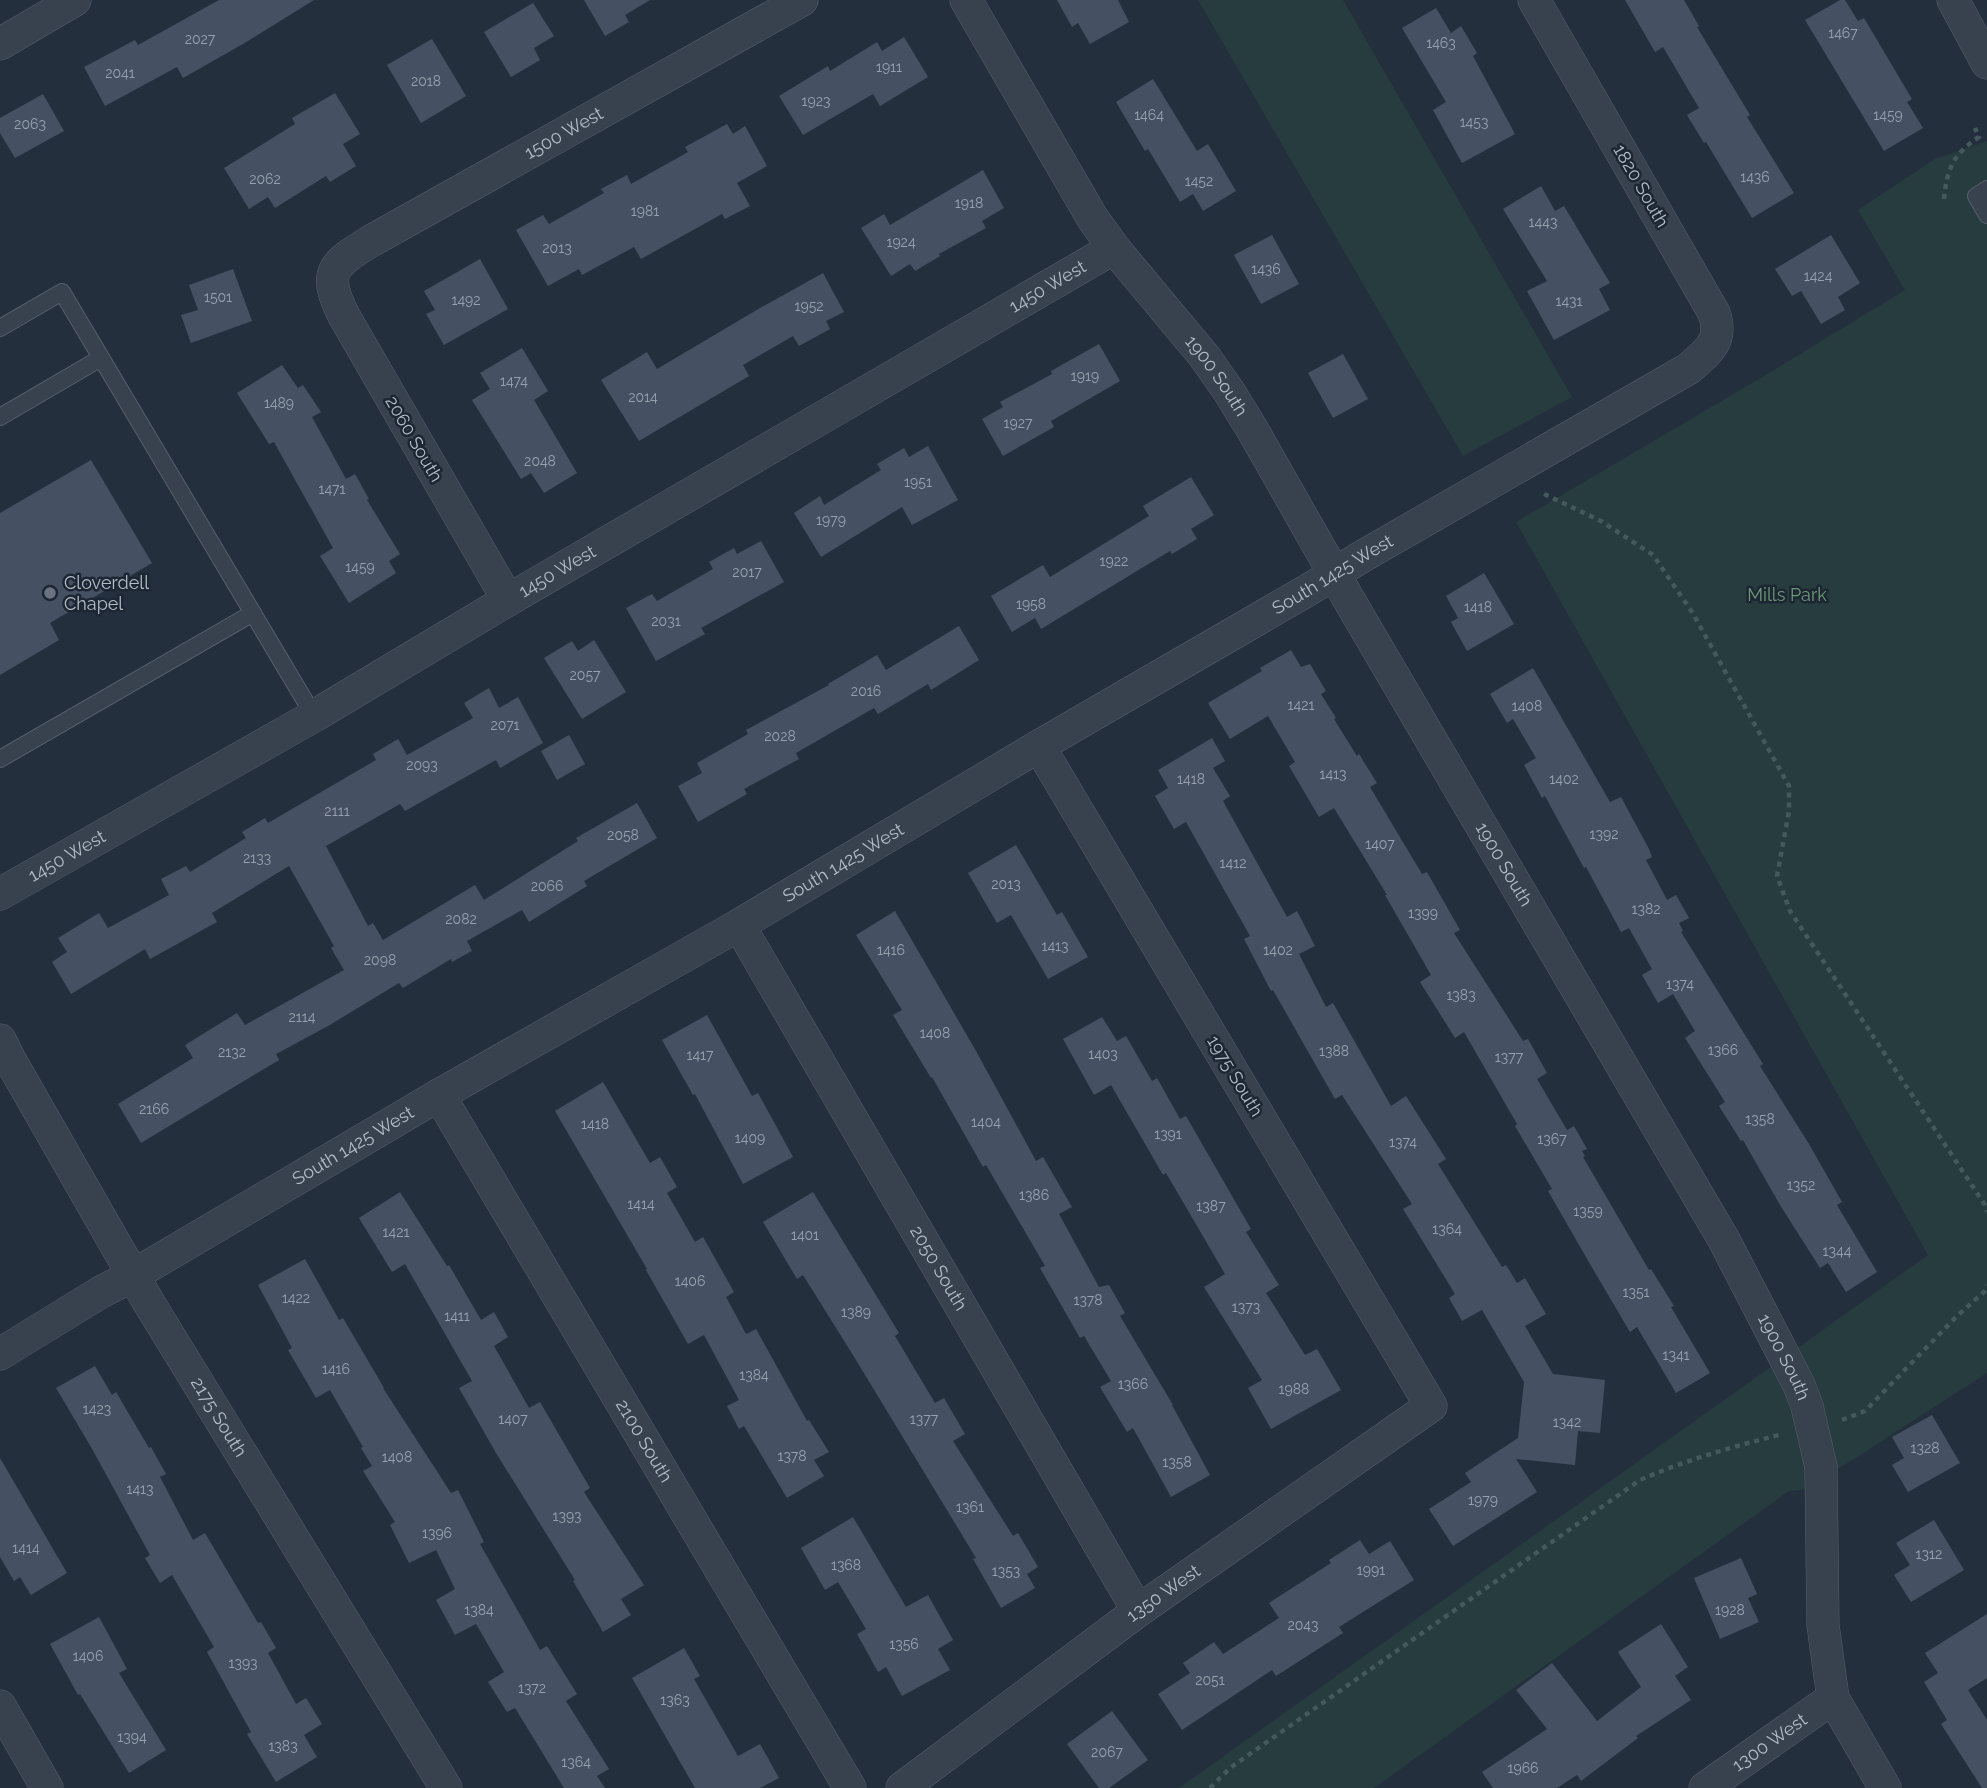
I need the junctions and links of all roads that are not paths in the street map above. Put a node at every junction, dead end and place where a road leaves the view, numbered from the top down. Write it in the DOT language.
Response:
graph roads {
  1 [pos="75,0"];
  2 [pos="802,0"];
  3 [pos="966,0"];
  4 [pos="1534,0"];
  5 [pos="1953,0"];
  6 [pos="0,44"];
  7 [pos="1987,63"];
  8 [pos="1987,189"];
  9 [pos="1987,215"];
  10 [pos="1114,248"];
  11 [pos="333,274"];
  12 [pos="0,328"];
  13 [pos="101,358"];
  14 [pos="1688,369"];
  15 [pos="0,417"];
  16 [pos="1334,574"];
  17 [pos="508,600"];
  18 [pos="253,613"];
  19 [pos="314,716"];
  20 [pos="1038,746"];
  21 [pos="0,759"];
  22 [pos="0,894"];
  23 [pos="739,925"];
  24 [pos="0,1040"];
  25 [pos="439,1095"];
  26 [pos="132,1276"];
  27 [pos="0,1354"];
  28 [pos="1431,1406"];
  29 [pos="1138,1611"];
  30 [pos="1833,1698"];
  31 [pos="0,1706"];
  32 [pos="47,1788"];
  33 [pos="446,1788"];
  34 [pos="850,1788"];
  35 [pos="902,1788"];
  36 [pos="1705,1788"];
  37 [pos="1885,1788"];
  1 -- 6 [label="street"];
  2 -- 11 [label="street, 1500 West"];
  3 -- 10 [label="street, 1900 South"];
  4 -- 14 [label="street, 1820 South"];
  5 -- 7 [label="street"];
  8 -- 9 [label="lane"];
  10 -- 16 [label="street, 1900 South"];
  10 -- 17 [label="street, 1450 West"];
  11 -- 17 [label="street, 2060 South"];
  12 -- 13 [label="lane"];
  13 -- 15 [label="lane"];
  13 -- 18 [label="lane"];
  14 -- 16 [label="street, South 1425 West"];
  16 -- 20 [label="street, South 1425 West"];
  16 -- 30 [label="street, 1900 South"];
  17 -- 19 [label="street, 1450 West"];
  18 -- 19 [label="lane"];
  18 -- 21 [label="lane"];
  19 -- 22 [label="street, 1450 West"];
  20 -- 23 [label="street, South 1425 West"];
  20 -- 28 [label="street, 1975 South"];
  23 -- 25 [label="street, South 1425 West"];
  23 -- 29 [label="street, 2050 South"];
  24 -- 26 [label="street, 2175 South"];
  25 -- 26 [label="street, South 1425 West"];
  25 -- 34 [label="street, 2100 South"];
  26 -- 27 [label="street, South 1425 West"];
  26 -- 33 [label="street, 2175 South"];
  28 -- 29 [label="street, 1350 West"];
  29 -- 35 [label="street, 1350 West"];
  30 -- 36 [label="street, 1300 West"];
  30 -- 37 [label="street, 1900 South"];
  31 -- 32 [label="street"];
}
